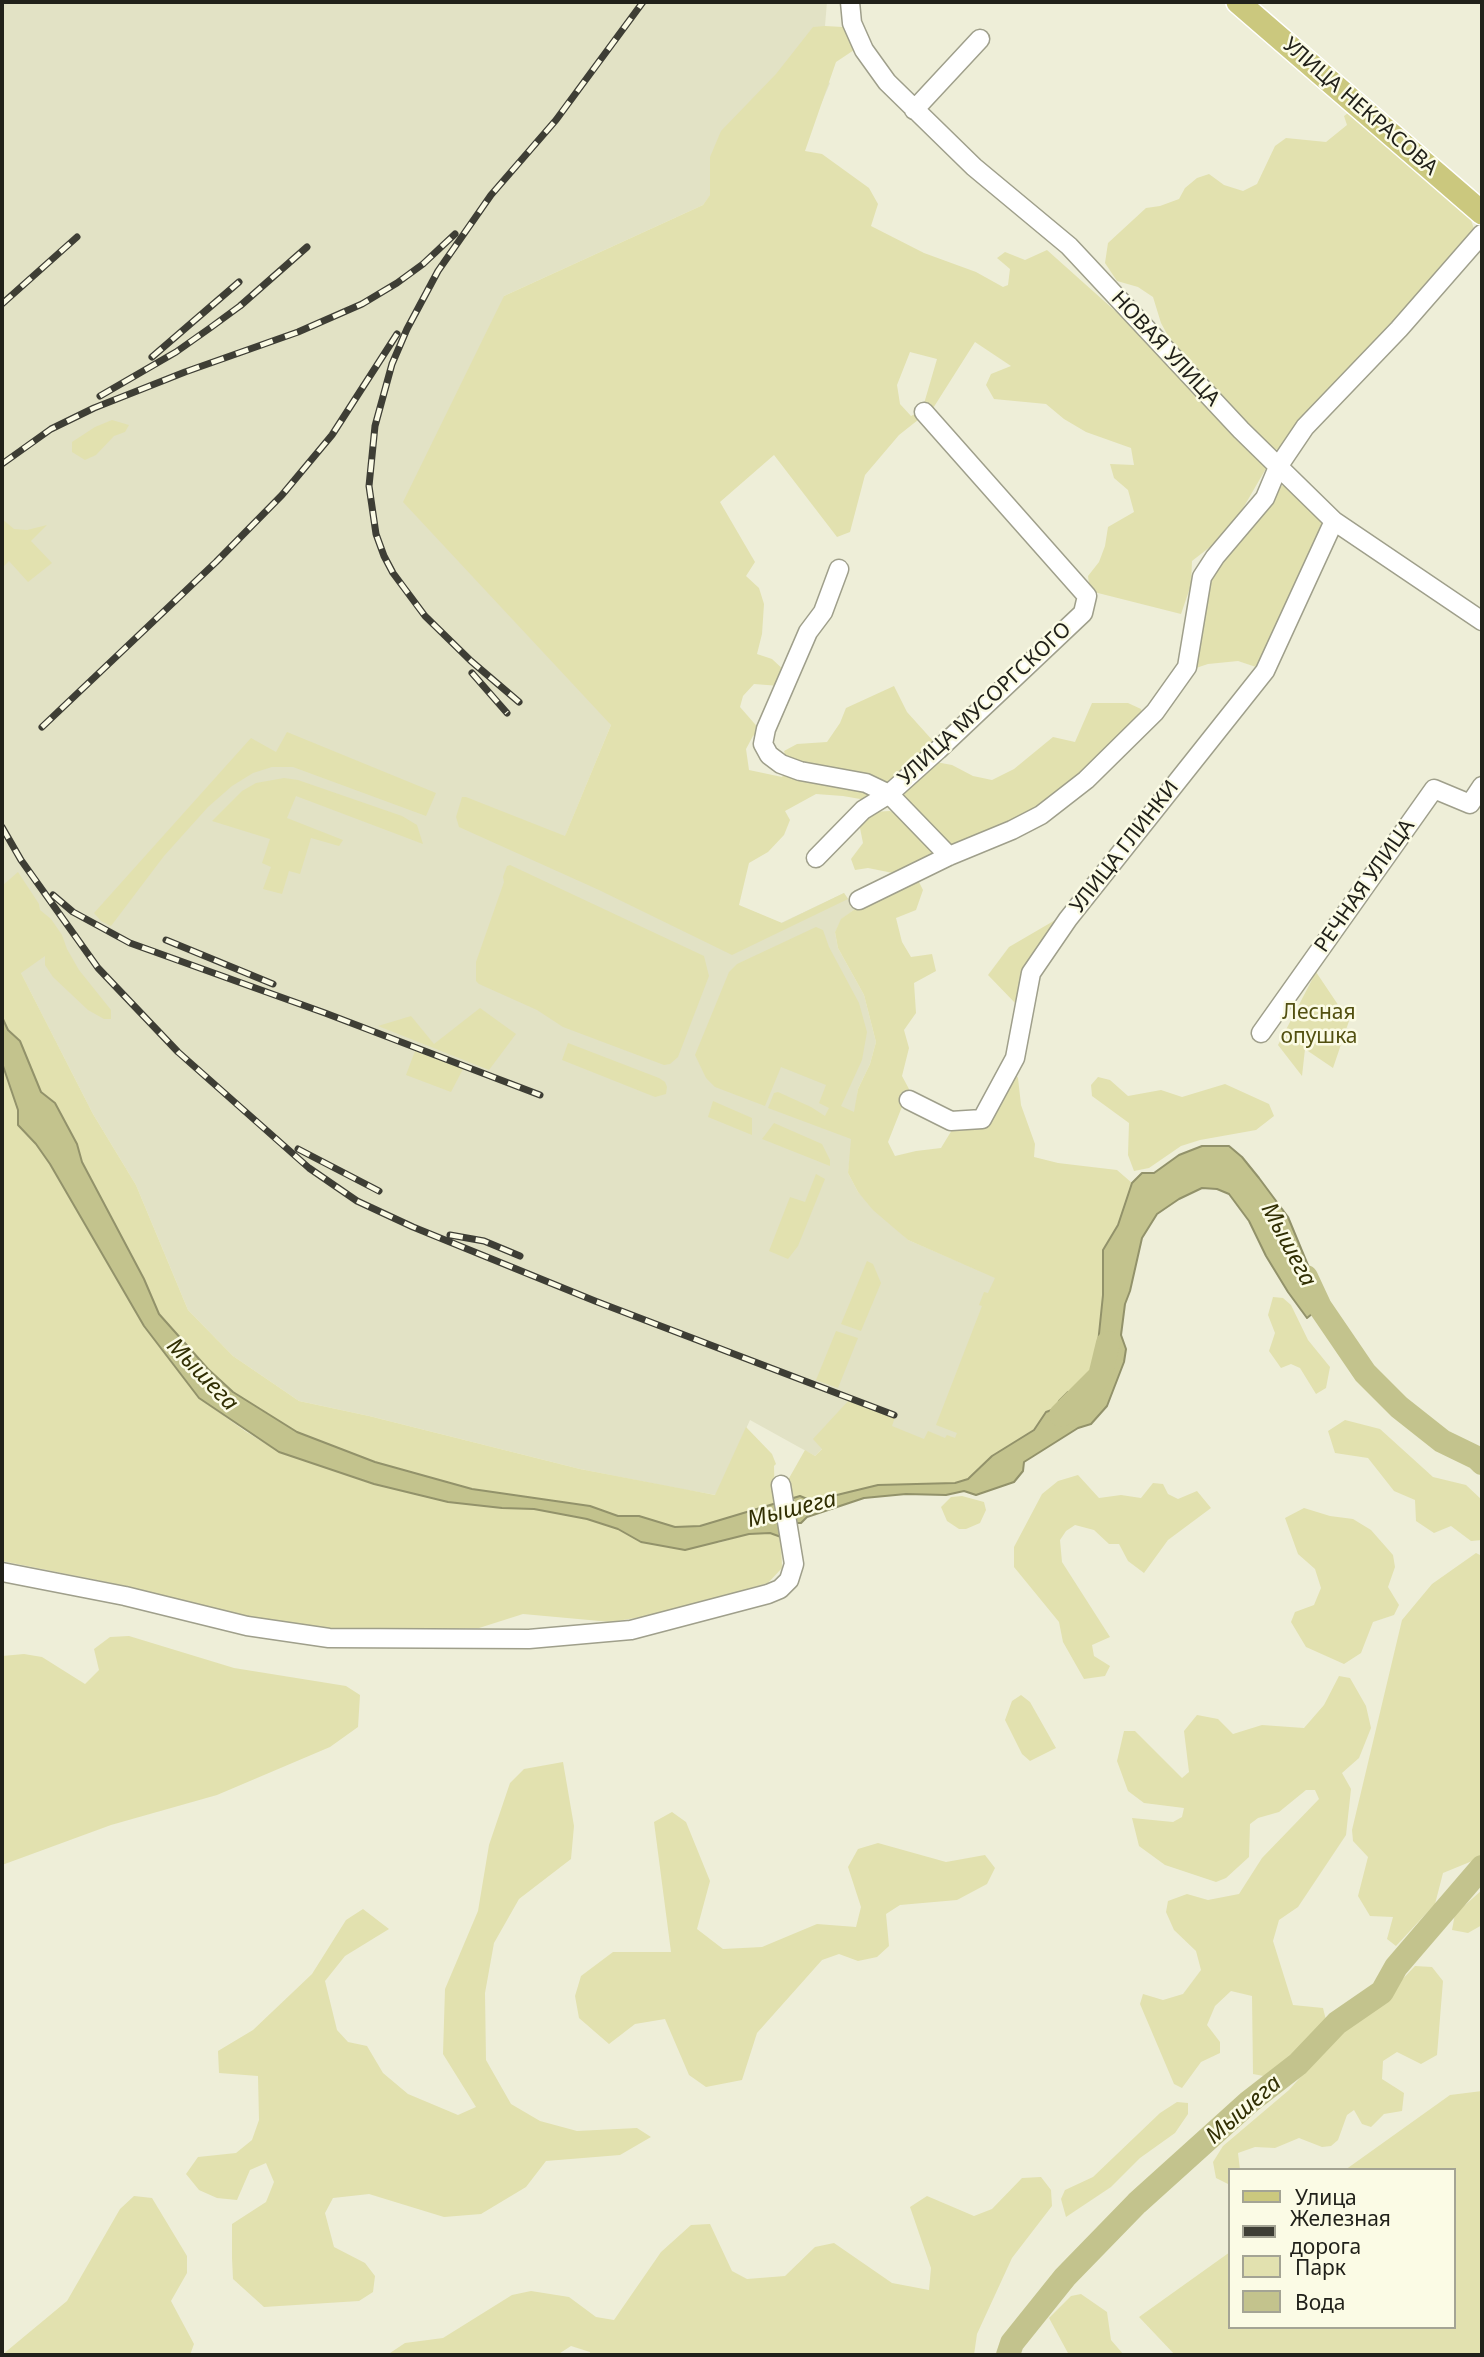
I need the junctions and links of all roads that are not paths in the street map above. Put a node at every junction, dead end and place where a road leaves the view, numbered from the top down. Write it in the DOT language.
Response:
graph roads {
  1 [pos="850,2"];
  2 [pos="1238,2"];
  3 [pos="980,39"];
  4 [pos="914,110"];
  5 [pos="1482,213"];
  6 [pos="1482,234"];
  7 [pos="924,412"];
  8 [pos="1278,467"];
  9 [pos="1334,521"];
  10 [pos="839,569"];
  11 [pos="1482,621"];
  12 [pos="1482,786"];
  13 [pos="889,794"];
  14 [pos="948,856"];
  15 [pos="816,858"];
  16 [pos="859,900"];
  17 [pos="1261,1033"];
  18 [pos="909,1100"];
  19 [pos="781,1485"];
  20 [pos="2,1572"];
  1 -- 4 [label="street, НОВАЯ УЛИЦА"];
  2 -- 5 [label="main road, УЛИЦА НЕКРАСОВА"];
  3 -- 4 [label="street"];
  4 -- 8 [label="street, НОВАЯ УЛИЦА"];
  6 -- 8 [label="street"];
  7 -- 13 [label="street, УЛИЦА МУСОРГСКОГО"];
  8 -- 9 [label="street, НОВАЯ УЛИЦА"];
  8 -- 14 [label="street"];
  9 -- 11 [label="street, НОВАЯ УЛИЦА"];
  9 -- 18 [label="street, УЛИЦА ГЛИНКИ"];
  10 -- 13 [label="street"];
  12 -- 17 [label="street, РЕЧНАЯ УЛИЦА"];
  13 -- 14 [label="street"];
  13 -- 15 [label="street, УЛИЦА МУСОРГСКОГО"];
  14 -- 16 [label="street"];
  19 -- 20 [label="street"];
}
